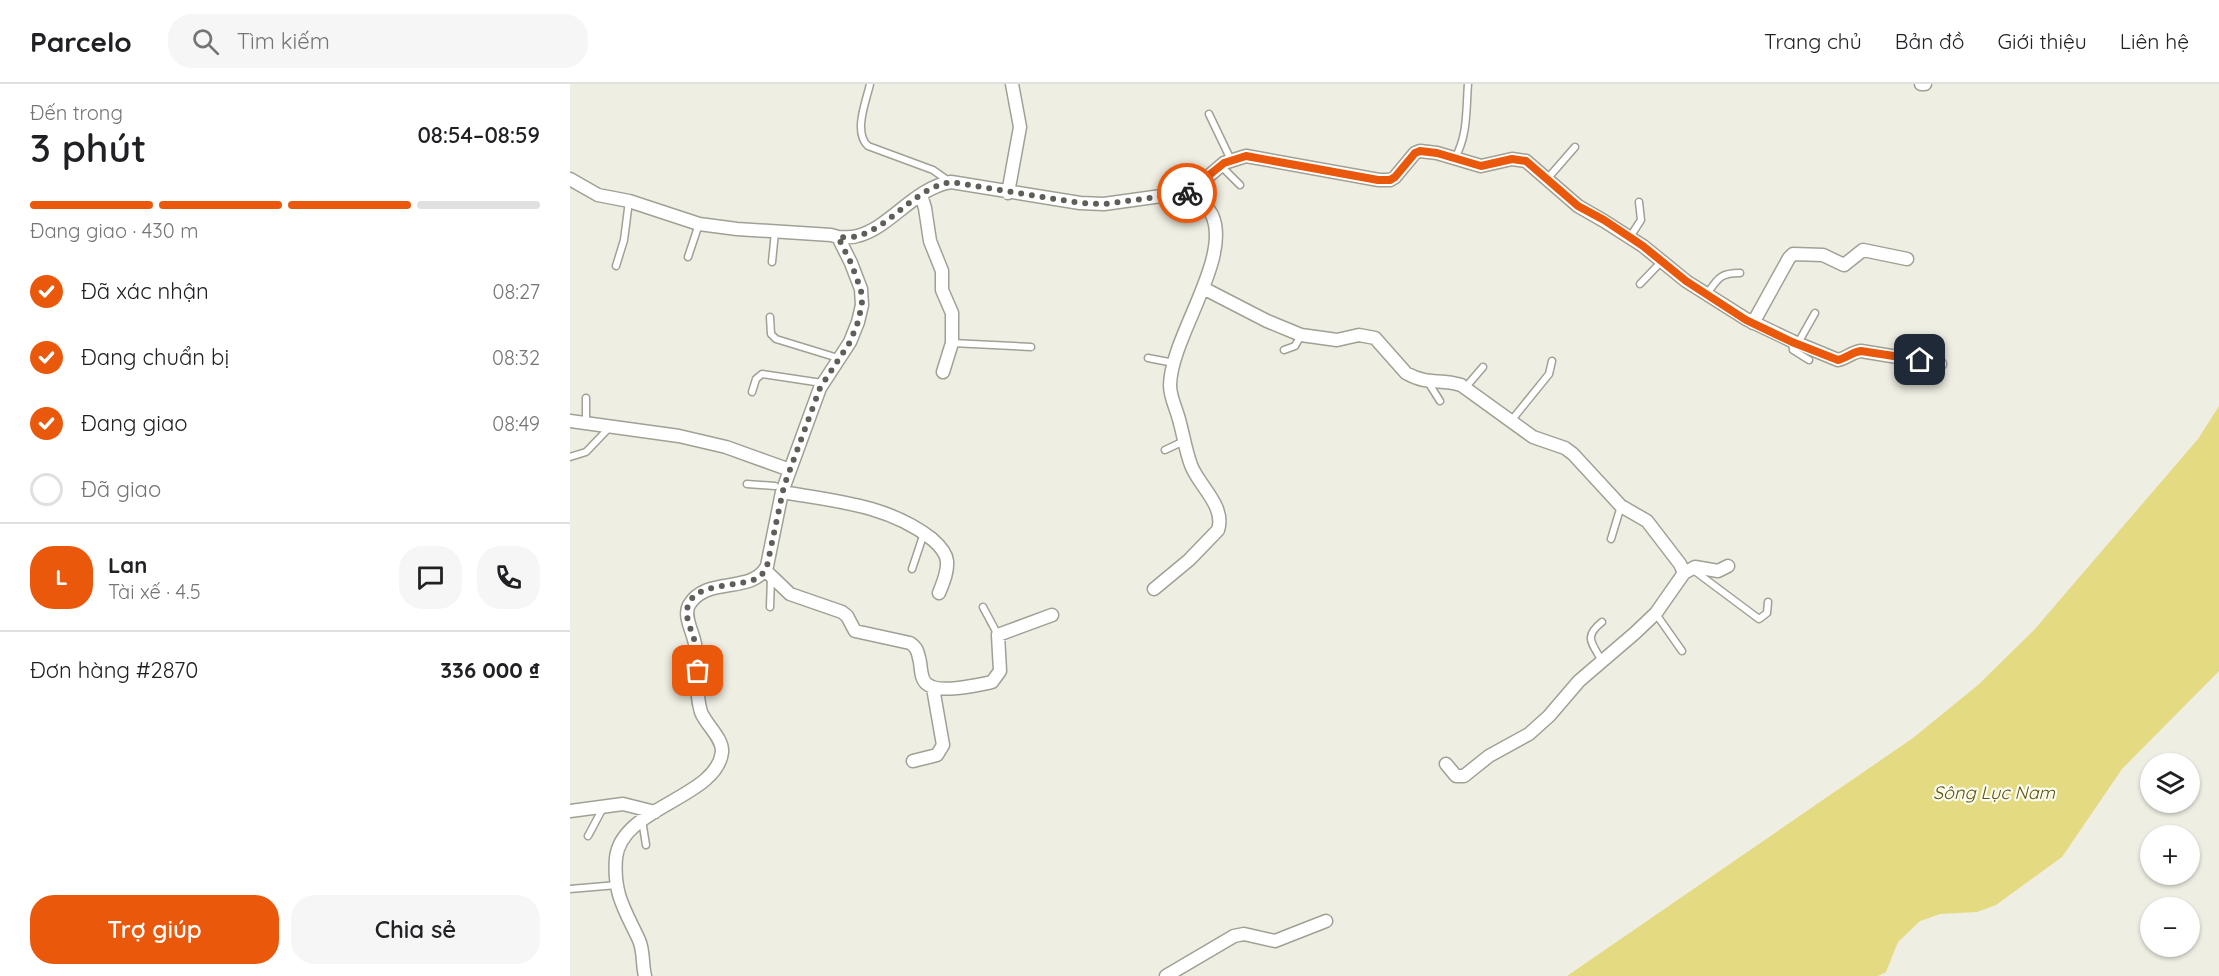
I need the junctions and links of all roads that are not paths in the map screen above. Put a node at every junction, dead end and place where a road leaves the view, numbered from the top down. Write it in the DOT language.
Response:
graph roads {
  1 [pos="870,84"];
  2 [pos="1012,84"];
  3 [pos="1468,84"];
  4 [pos="1209,114"];
  5 [pos="1575,147"];
  6 [pos="1455,158"];
  7 [pos="1226,163"];
  8 [pos="1548,178"];
  9 [pos="570,179"];
  10 [pos="951,182"];
  11 [pos="1240,185"];
  12 [pos="1190,192"];
  13 [pos="1008,193"];
  14 [pos="921,195"];
  15 [pos="629,201"];
  16 [pos="1639,202"];
  17 [pos="699,224"];
  18 [pos="775,232"];
  19 [pos="838,237"];
  20 [pos="1630,237"];
  21 [pos="688,257"];
  22 [pos="1907,259"];
  23 [pos="772,262"];
  24 [pos="1661,262"];
  25 [pos="616,266"];
  26 [pos="1740,273"];
  27 [pos="1640,284"];
  28 [pos="1203,288"];
  29 [pos="1707,294"];
  30 [pos="1815,313"];
  31 [pos="770,318"];
  32 [pos="1753,323"];
  33 [pos="1301,334"];
  34 [pos="952,343"];
  35 [pos="1795,343"];
  36 [pos="1031,347"];
  37 [pos="1284,350"];
  38 [pos="838,358"];
  39 [pos="1148,358"];
  40 [pos="1809,360"];
  41 [pos="1552,361"];
  42 [pos="1174,364"];
  43 [pos="1940,364"];
  44 [pos="1483,367"];
  45 [pos="943,372"];
  46 [pos="1427,381"];
  47 [pos="823,383"];
  48 [pos="1465,388"];
  49 [pos="752,392"];
  50 [pos="586,398"];
  51 [pos="1440,401"];
  52 [pos="570,421"];
  53 [pos="1511,422"];
  54 [pos="586,424"];
  55 [pos="610,428"];
  56 [pos="1185,441"];
  57 [pos="1166,450"];
  58 [pos="570,457"];
  59 [pos="790,470"];
  60 [pos="747,484"];
  61 [pos="780,488"];
  62 [pos="1621,506"];
  63 [pos="924,533"];
  64 [pos="1611,540"];
  65 [pos="1728,566"];
  66 [pos="912,569"];
  67 [pos="1688,571"];
  68 [pos="768,573"];
  69 [pos="1154,589"];
  70 [pos="939,593"];
  71 [pos="1768,602"];
  72 [pos="770,607"];
  73 [pos="983,607"];
  74 [pos="1656,613"];
  75 [pos="1052,615"];
  76 [pos="1602,622"];
  77 [pos="998,635"];
  78 [pos="1682,651"];
  79 [pos="1602,661"];
  80 [pos="933,687"];
  81 [pos="913,761"];
  82 [pos="1446,764"];
  83 [pos="604,806"];
  84 [pos="570,811"];
  85 [pos="655,812"];
  86 [pos="642,819"];
  87 [pos="588,836"];
  88 [pos="646,844"];
  89 [pos="618,885"];
  90 [pos="570,889"];
  91 [pos="1326,921"];
  92 [pos="645,976"];
  93 [pos="1166,976"];
  1 -- 10 [label="lane"];
  2 -- 13 [label="street"];
  3 -- 6 [label="lane"];
  4 -- 7 [label="lane"];
  5 -- 8 [label="lane"];
  6 -- 7 [label="street"];
  6 -- 8 [label="street"];
  7 -- 11 [label="lane"];
  7 -- 12 [label="street"];
  8 -- 20 [label="street"];
  9 -- 15 [label="street"];
  10 -- 13 [label="street"];
  10 -- 14 [label="street"];
  12 -- 13 [label="street"];
  12 -- 28 [label="street"];
  14 -- 19 [label="street"];
  14 -- 34 [label="street"];
  15 -- 17 [label="street"];
  15 -- 25 [label="lane"];
  16 -- 20 [label="lane"];
  17 -- 18 [label="street"];
  17 -- 21 [label="lane"];
  18 -- 19 [label="street"];
  18 -- 23 [label="lane"];
  19 -- 38 [label="street"];
  20 -- 24 [label="street"];
  22 -- 32 [label="street"];
  24 -- 27 [label="lane"];
  24 -- 29 [label="street"];
  26 -- 29 [label="lane"];
  28 -- 33 [label="street"];
  28 -- 42 [label="street"];
  29 -- 32 [label="street"];
  30 -- 35 [label="lane"];
  31 -- 38 [label="lane"];
  32 -- 35 [label="street"];
  33 -- 37 [label="lane"];
  33 -- 46 [label="street"];
  34 -- 36 [label="lane"];
  34 -- 45 [label="street"];
  35 -- 40 [label="lane"];
  35 -- 43 [label="street"];
  38 -- 47 [label="street"];
  39 -- 42 [label="lane"];
  41 -- 53 [label="lane"];
  42 -- 56 [label="street"];
  44 -- 48 [label="lane"];
  46 -- 48 [label="street"];
  46 -- 51 [label="lane"];
  47 -- 49 [label="lane"];
  47 -- 59 [label="street"];
  48 -- 53 [label="street"];
  50 -- 54 [label="lane"];
  52 -- 54 [label="street"];
  53 -- 62 [label="street"];
  54 -- 55 [label="street"];
  55 -- 58 [label="lane"];
  55 -- 59 [label="street"];
  56 -- 57 [label="lane"];
  56 -- 69 [label="street"];
  59 -- 61 [label="street"];
  60 -- 61 [label="lane"];
  61 -- 63 [label="street"];
  61 -- 68 [label="street"];
  62 -- 64 [label="lane"];
  62 -- 67 [label="street"];
  63 -- 66 [label="lane"];
  63 -- 70 [label="street"];
  65 -- 67 [label="street"];
  67 -- 71 [label="lane"];
  67 -- 74 [label="street"];
  68 -- 72 [label="lane"];
  68 -- 80 [label="street"];
  68 -- 85 [label="street"];
  73 -- 77 [label="lane"];
  74 -- 78 [label="lane"];
  74 -- 79 [label="street"];
  75 -- 77 [label="street"];
  76 -- 79 [label="lane"];
  77 -- 80 [label="street"];
  79 -- 82 [label="street"];
  80 -- 81 [label="street"];
  83 -- 84 [label="street"];
  83 -- 85 [label="street"];
  83 -- 87 [label="lane"];
  85 -- 86 [label="street"];
  86 -- 88 [label="lane"];
  86 -- 89 [label="street"];
  89 -- 90 [label="lane"];
  89 -- 92 [label="street"];
  91 -- 93 [label="street"];
}
